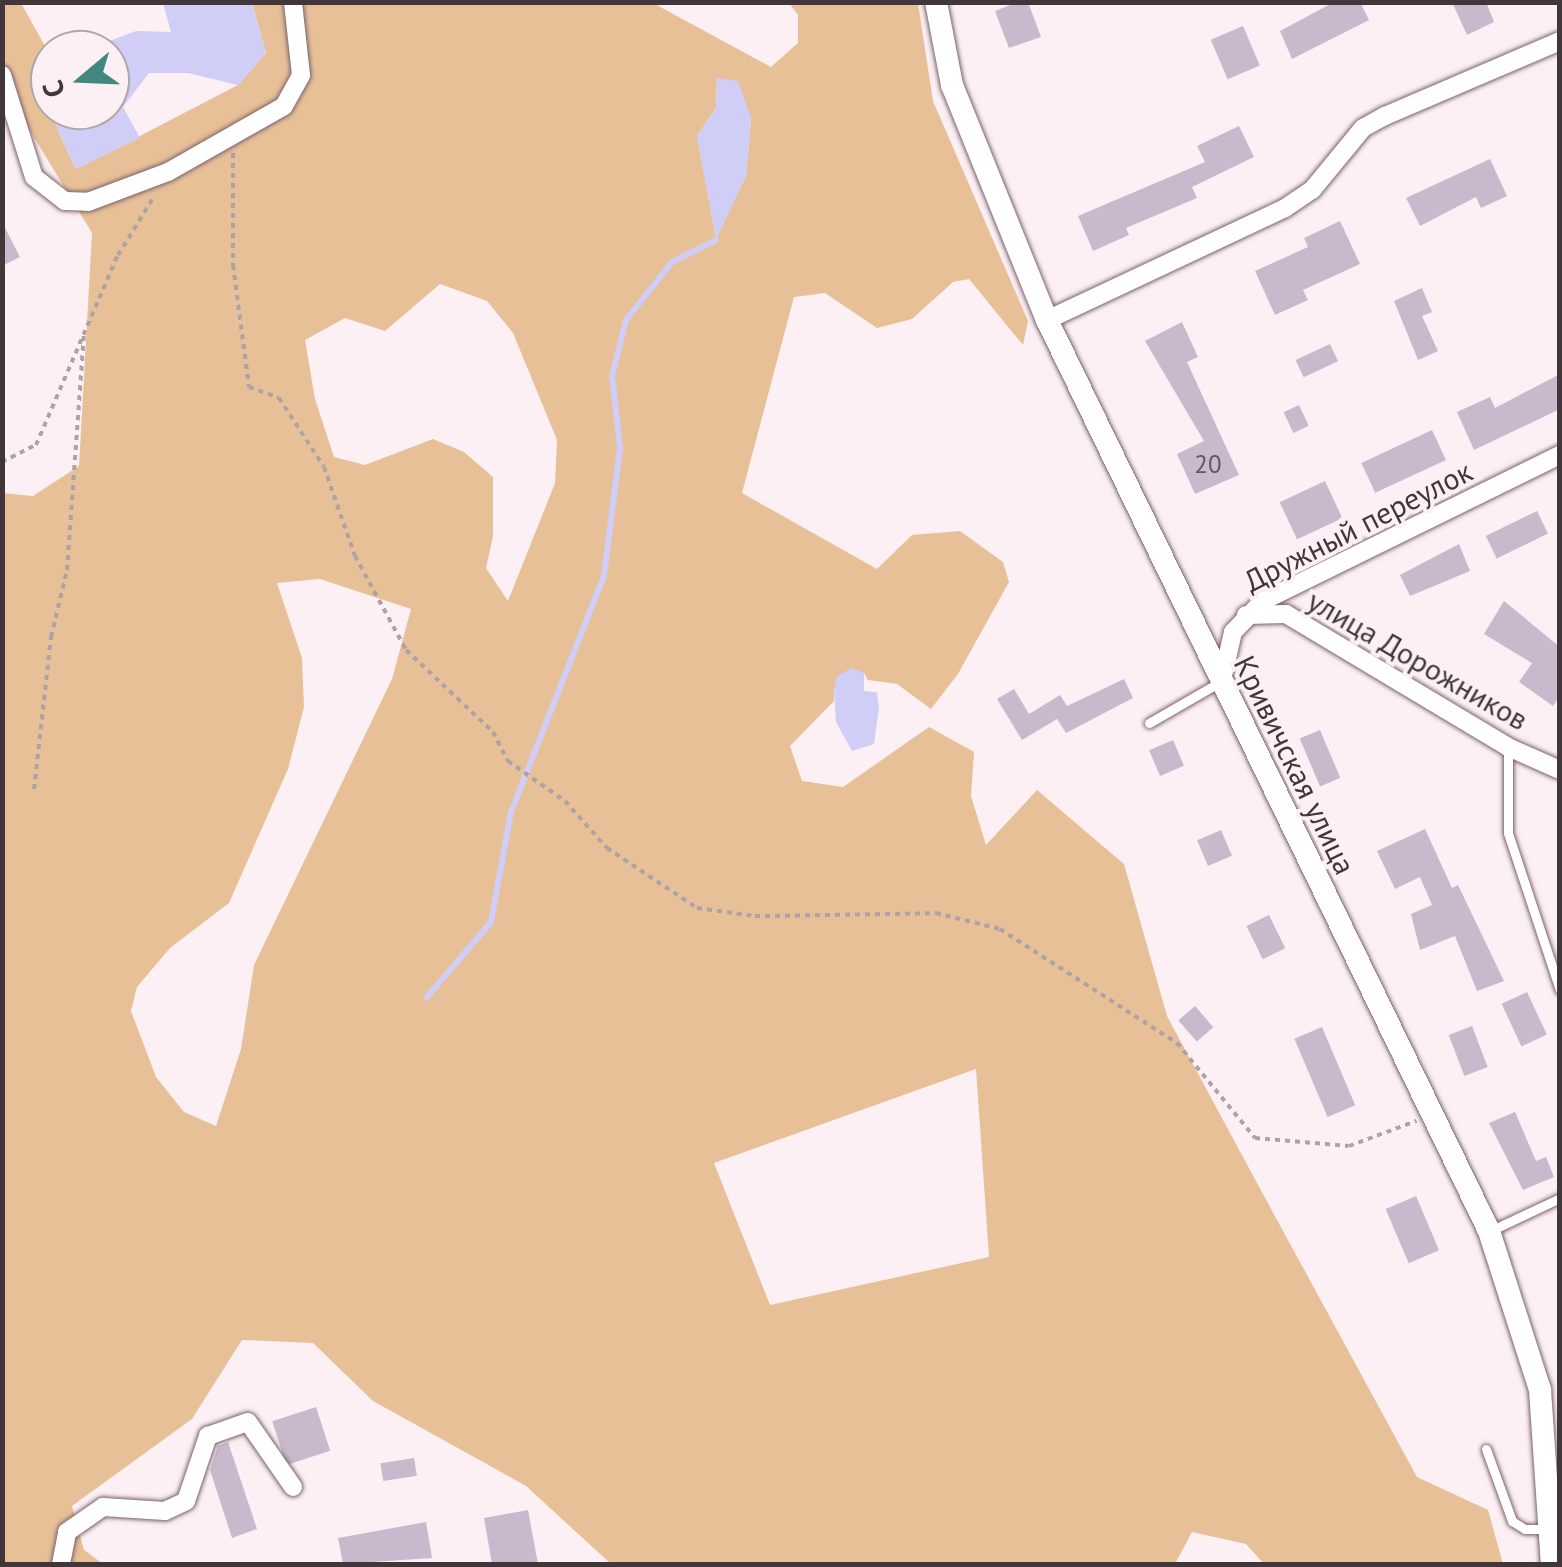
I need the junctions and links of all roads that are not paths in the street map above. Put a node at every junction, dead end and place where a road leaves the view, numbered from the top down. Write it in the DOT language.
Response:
graph roads {
  1 [pos="293,2"];
  2 [pos="936,2"];
  3 [pos="1560,41"];
  4 [pos="2,75"];
  5 [pos="1047,320"];
  6 [pos="1560,454"];
  7 [pos="1246,616"];
  8 [pos="1222,681"];
  9 [pos="1149,722"];
  10 [pos="1508,746"];
  11 [pos="1560,770"];
  12 [pos="1560,990"];
  13 [pos="1560,1198"];
  14 [pos="1488,1231"];
  15 [pos="1486,1449"];
  16 [pos="292,1487"];
  17 [pos="1552,1529"];
  18 [pos="1555,1558"];
  19 [pos="61,1564"];
  1 -- 4 [label="street"];
  2 -- 5 [label="street, Кривичская улица"];
  3 -- 5 [label="street"];
  5 -- 8 [label="street, Кривичская улица"];
  6 -- 7 [label="street, Дружный переулок"];
  7 -- 8 [label="street, Дружный переулок"];
  7 -- 10 [label="street, улица Дорожников"];
  8 -- 9 [label="lane"];
  8 -- 14 [label="street, Кривичская улица"];
  10 -- 11 [label="street, улица Дорожников"];
  10 -- 12 [label="lane"];
  13 -- 14 [label="lane"];
  14 -- 17 [label="street, Кривичская улица"];
  15 -- 17 [label="lane"];
  16 -- 19 [label="street"];
  17 -- 18 [label="street, Кривичская улица"];
}
